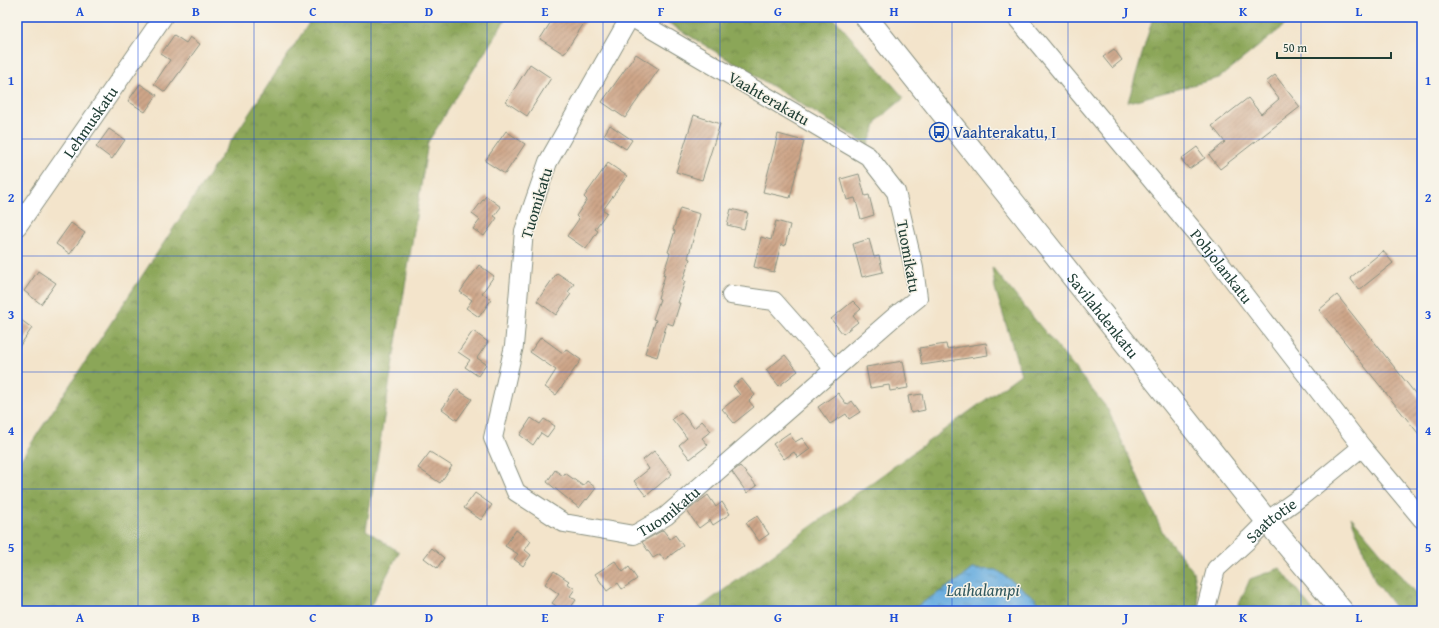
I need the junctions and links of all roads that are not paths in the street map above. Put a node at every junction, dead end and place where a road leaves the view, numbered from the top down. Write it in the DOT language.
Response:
graph roads {
  1 [pos="164,17"];
  2 [pos="630,17"];
  3 [pos="866,17"];
  4 [pos="1016,17"];
  5 [pos="896,192"];
  6 [pos="17,227"];
  7 [pos="730,295"];
  8 [pos="834,369"];
  9 [pos="1362,447"];
  10 [pos="1422,519"];
  11 [pos="1267,521"];
  12 [pos="1206,611"];
  13 [pos="1342,611"];
  1 -- 6 [label="street, Lehmuskatu"];
  2 -- 5 [label="street, Vaahterakatu"];
  2 -- 8 [label="street, Tuomikatu"];
  3 -- 11 [label="main road, Savilahdenkatu"];
  4 -- 9 [label="street, Pohjolankatu"];
  5 -- 8 [label="street, Tuomikatu"];
  7 -- 8 [label="street"];
  9 -- 10 [label="street, Pohjolankatu"];
  9 -- 11 [label="street, Saattotie"];
  11 -- 12 [label="street, Saattotie"];
  11 -- 13 [label="main road, Savilahdenkatu"];
}
